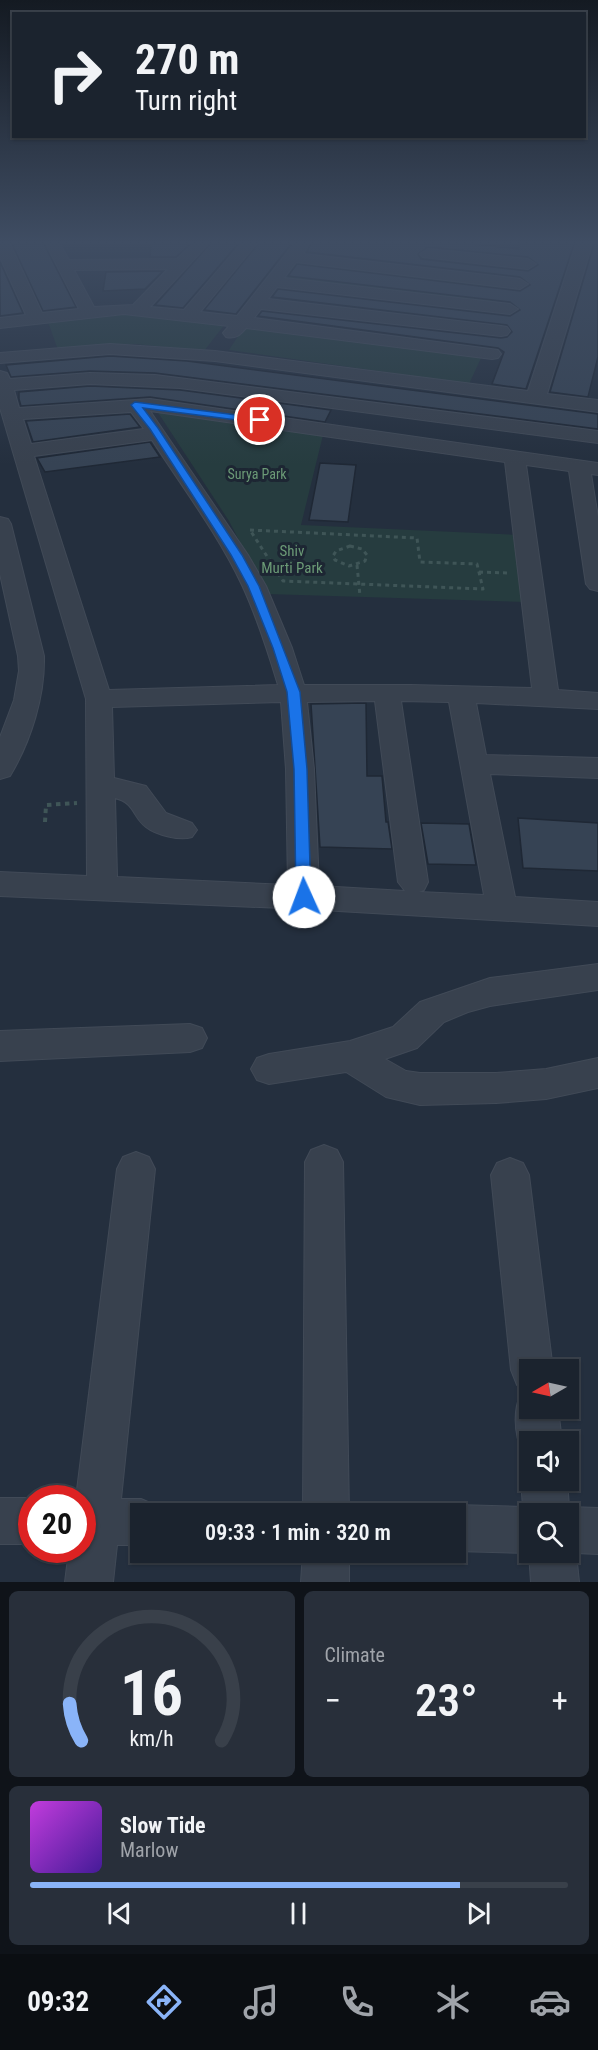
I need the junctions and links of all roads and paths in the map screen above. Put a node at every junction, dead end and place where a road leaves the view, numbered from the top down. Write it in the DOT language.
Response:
graph roads {
  1 [pos="44,318"];
  2 [pos="196,318"];
  3 [pos="244,318"];
  4 [pos="386,318"];
  5 [pos="506,318"];
  6 [pos="561,318"];
  7 [pos="36,319"];
  8 [pos="0,323"];
  9 [pos="501,331"];
  10 [pos="231,333"];
  11 [pos="195,354"];
  12 [pos="492,354"];
  13 [pos="214,356"];
  14 [pos="0,358"];
  15 [pos="344,373"];
  16 [pos="1,382"];
  17 [pos="180,383"];
  18 [pos="478,389"];
  19 [pos="536,397"];
  20 [pos="340,403"];
  21 [pos="135,405"];
  22 [pos="598,406"];
  23 [pos="168,408"];
  24 [pos="13,414"];
  25 [pos="329,430"];
  26 [pos="157,433"];
  27 [pos="598,437"];
  28 [pos="24,451"];
  29 [pos="515,459"];
  30 [pos="589,468"];
  31 [pos="0,524"];
  32 [pos="351,535"];
  33 [pos="350,546"];
  34 [pos="357,565"];
  35 [pos="479,572"];
  36 [pos="512,573"];
  37 [pos="598,584"];
  38 [pos="360,596"];
  39 [pos="293,692"];
  40 [pos="387,693"];
  41 [pos="461,695"];
  42 [pos="546,697"];
  43 [pos="99,699"];
  44 [pos="598,700"];
  45 [pos="474,764"];
  46 [pos="598,768"];
  47 [pos="0,769"];
  48 [pos="100,784"];
  49 [pos="46,805"];
  50 [pos="45,822"];
  51 [pos="182,830"];
  52 [pos="413,882"];
  53 [pos="0,884"];
  54 [pos="102,889"];
  55 [pos="304,897"];
  56 [pos="502,909"];
  57 [pos="598,914"];
  58 [pos="598,977"];
  59 [pos="190,1038"];
  60 [pos="0,1046"];
  61 [pos="350,1056"];
  62 [pos="269,1069"];
  63 [pos="598,1073"];
  64 [pos="324,1162"];
  65 [pos="136,1169"];
  66 [pos="510,1175"];
  67 [pos="531,1359"];
  68 [pos="95,1485"];
  69 [pos="326,1503"];
  70 [pos="0,1521"];
  71 [pos="18,1521"];
  72 [pos="96,1521"];
  73 [pos="130,1522"];
  74 [pos="466,1528"];
  75 [pos="519,1530"];
  76 [pos="579,1530"];
  77 [pos="598,1531"];
  78 [pos="89,1563"];
  79 [pos="326,1563"];
  80 [pos="553,1563"];
  81 [pos="89,1582"];
  82 [pos="325,1582"];
  83 [pos="555,1582"];
  1 -- 7 [label="street"];
  2 -- 10 [label="street"];
  3 -- 10 [label="street"];
  4 -- 9 [label="street"];
  5 -- 9 [label="street"];
  6 -- 19 [label="street"];
  7 -- 8 [label="street"];
  9 -- 12 [label="street"];
  10 -- 12 [label="street"];
  10 -- 13 [label="street"];
  11 -- 13 [label="street"];
  11 -- 14 [label="street"];
  11 -- 17 [label="street"];
  12 -- 18 [label="street"];
  13 -- 15 [label="street"];
  15 -- 18 [label="street"];
  15 -- 20 [label="street"];
  16 -- 17 [label="street"];
  16 -- 24 [label="street"];
  17 -- 20 [label="street"];
  17 -- 23 [label="street"];
  18 -- 19 [label="street"];
  19 -- 22 [label="street"];
  20 -- 25 [label="street"];
  20 -- 27 [label="street"];
  21 -- 23 [label="street"];
  21 -- 24 [label="street"];
  21 -- 26 [label="street"];
  23 -- 25 [label="street"];
  24 -- 28 [label="street"];
  25 -- 29 [label="street"];
  26 -- 28 [label="street"];
  26 -- 39 [label="street"];
  28 -- 43 [label="street"];
  29 -- 30 [label="street"];
  29 -- 42 [label="street"];
  30 -- 37 [label="street"];
  31 -- 47 [label="street"];
  32 -- 33 [label="path"];
  32 -- 35 [label="path"];
  32 -- 35 [label="path"];
  33 -- 34 [label="path"];
  33 -- 34 [label="path"];
  34 -- 38 [label="path"];
  35 -- 36 [label="path"];
  39 -- 40 [label="street"];
  39 -- 43 [label="street"];
  39 -- 55 [label="street"];
  40 -- 41 [label="street"];
  40 -- 52 [label="street"];
  41 -- 42 [label="street"];
  41 -- 45 [label="street"];
  42 -- 44 [label="street"];
  43 -- 48 [label="street"];
  45 -- 46 [label="street"];
  45 -- 56 [label="street"];
  48 -- 51 [label="street"];
  48 -- 54 [label="street"];
  49 -- 50 [label="path"];
  53 -- 54 [label="street"];
  54 -- 55 [label="street"];
  55 -- 56 [label="street"];
  56 -- 57 [label="street"];
  58 -- 61 [label="street"];
  59 -- 60 [label="street"];
  61 -- 62 [label="street"];
  61 -- 63 [label="street"];
  64 -- 69 [label="street"];
  65 -- 68 [label="street"];
  66 -- 67 [label="street"];
  70 -- 71 [label="street"];
  72 -- 73 [label="street"];
  74 -- 75 [label="street"];
  76 -- 77 [label="street"];
  78 -- 81 [label="street"];
  79 -- 82 [label="street"];
  80 -- 83 [label="street"];
}
